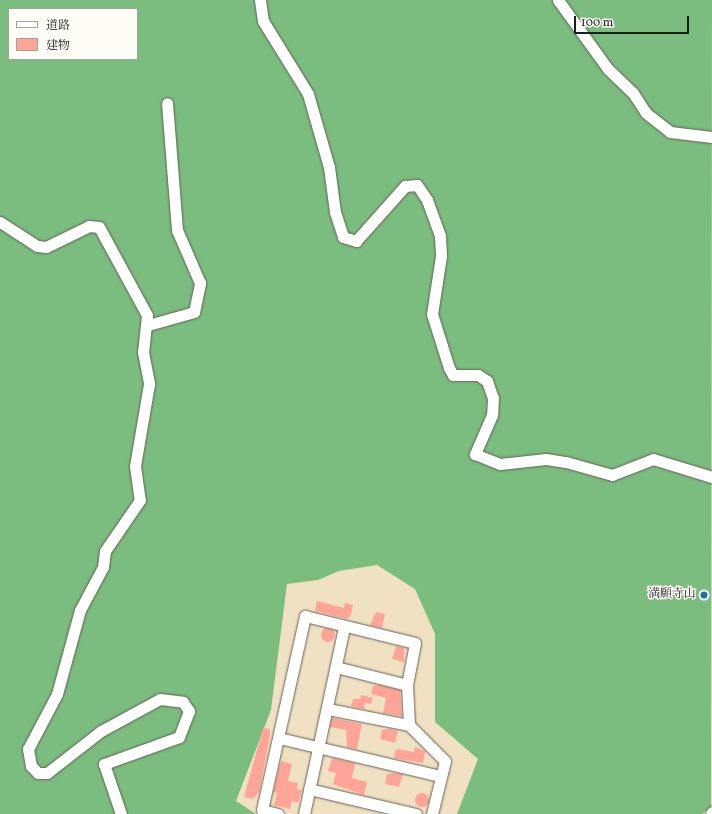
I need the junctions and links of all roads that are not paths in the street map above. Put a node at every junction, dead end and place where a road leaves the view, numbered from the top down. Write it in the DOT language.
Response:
graph roads {
  1 [pos="260,0"];
  2 [pos="558,0"];
  3 [pos="168,103"];
  4 [pos="712,138"];
  5 [pos="0,222"];
  6 [pos="148,325"];
  7 [pos="712,477"];
  8 [pos="344,627"];
  9 [pos="336,667"];
  10 [pos="407,685"];
  11 [pos="328,709"];
  12 [pos="409,725"];
  13 [pos="279,738"];
  14 [pos="318,748"];
  15 [pos="440,776"];
  16 [pos="309,788"];
  17 [pos="121,814"];
  18 [pos="278,814"];
  19 [pos="304,814"];
  20 [pos="416,814"];
  21 [pos="432,814"];
  1 -- 7 [label="street"];
  2 -- 4 [label="street"];
  3 -- 6 [label="street"];
  5 -- 6 [label="street"];
  6 -- 17 [label="street"];
  8 -- 9 [label="street"];
  8 -- 10 [label="street"];
  8 -- 13 [label="street"];
  9 -- 10 [label="street"];
  9 -- 11 [label="street"];
  10 -- 12 [label="street"];
  11 -- 12 [label="street"];
  11 -- 14 [label="street"];
  12 -- 15 [label="street"];
  13 -- 14 [label="street"];
  13 -- 18 [label="street"];
  14 -- 15 [label="street"];
  14 -- 16 [label="street"];
  15 -- 21 [label="street"];
  16 -- 19 [label="street"];
  16 -- 20 [label="street"];
}
